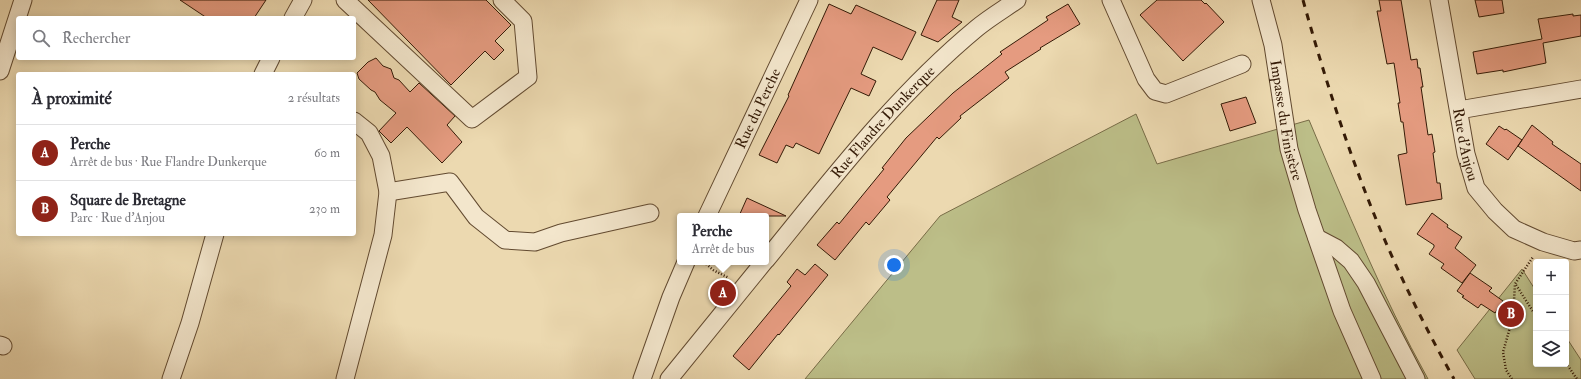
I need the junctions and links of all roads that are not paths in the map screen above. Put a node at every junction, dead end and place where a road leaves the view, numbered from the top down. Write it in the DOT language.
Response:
graph roads {
  1 [pos="23,0"];
  2 [pos="303,0"];
  3 [pos="345,0"];
  4 [pos="502,0"];
  5 [pos="809,0"];
  6 [pos="1017,0"];
  7 [pos="1111,0"];
  8 [pos="1261,0"];
  9 [pos="1439,0"];
  10 [pos="18,16"];
  11 [pos="294,16"];
  12 [pos="16,22"];
  13 [pos="270,60"];
  14 [pos="1242,64"];
  15 [pos="0,71"];
  16 [pos="264,72"];
  17 [pos="1581,89"];
  18 [pos="1459,110"];
  19 [pos="356,123"];
  20 [pos="388,192"];
  21 [pos="650,212"];
  22 [pos="708,213"];
  23 [pos="214,236"];
  24 [pos="1317,238"];
  25 [pos="1581,250"];
  26 [pos="769,256"];
  27 [pos="685,265"];
  28 [pos="762,265"];
  29 [pos="171,379"];
  30 [pos="345,379"];
  31 [pos="642,379"];
  32 [pos="669,379"];
  33 [pos="1372,379"];
  34 [pos="1416,379"];
  1 -- 10 [label="street"];
  2 -- 11 [label="street"];
  3 -- 4 [label="street"];
  5 -- 22 [label="street, Rue du Perche"];
  6 -- 26 [label="street, Rue Flandre Dunkerque"];
  7 -- 14 [label="street"];
  8 -- 24 [label="street, Impasse du Finistère"];
  9 -- 18 [label="street, Rue d'Anjou"];
  12 -- 15 [label="street"];
  13 -- 16 [label="street"];
  17 -- 18 [label="street"];
  18 -- 25 [label="street, Rue d'Anjou"];
  19 -- 20 [label="street"];
  20 -- 21 [label="street"];
  20 -- 30 [label="street"];
  23 -- 29 [label="street"];
  24 -- 33 [label="street, Impasse du Finistère"];
  24 -- 34 [label="street"];
  27 -- 31 [label="street"];
  28 -- 32 [label="street, Rue Flandre Dunkerque"];
}
